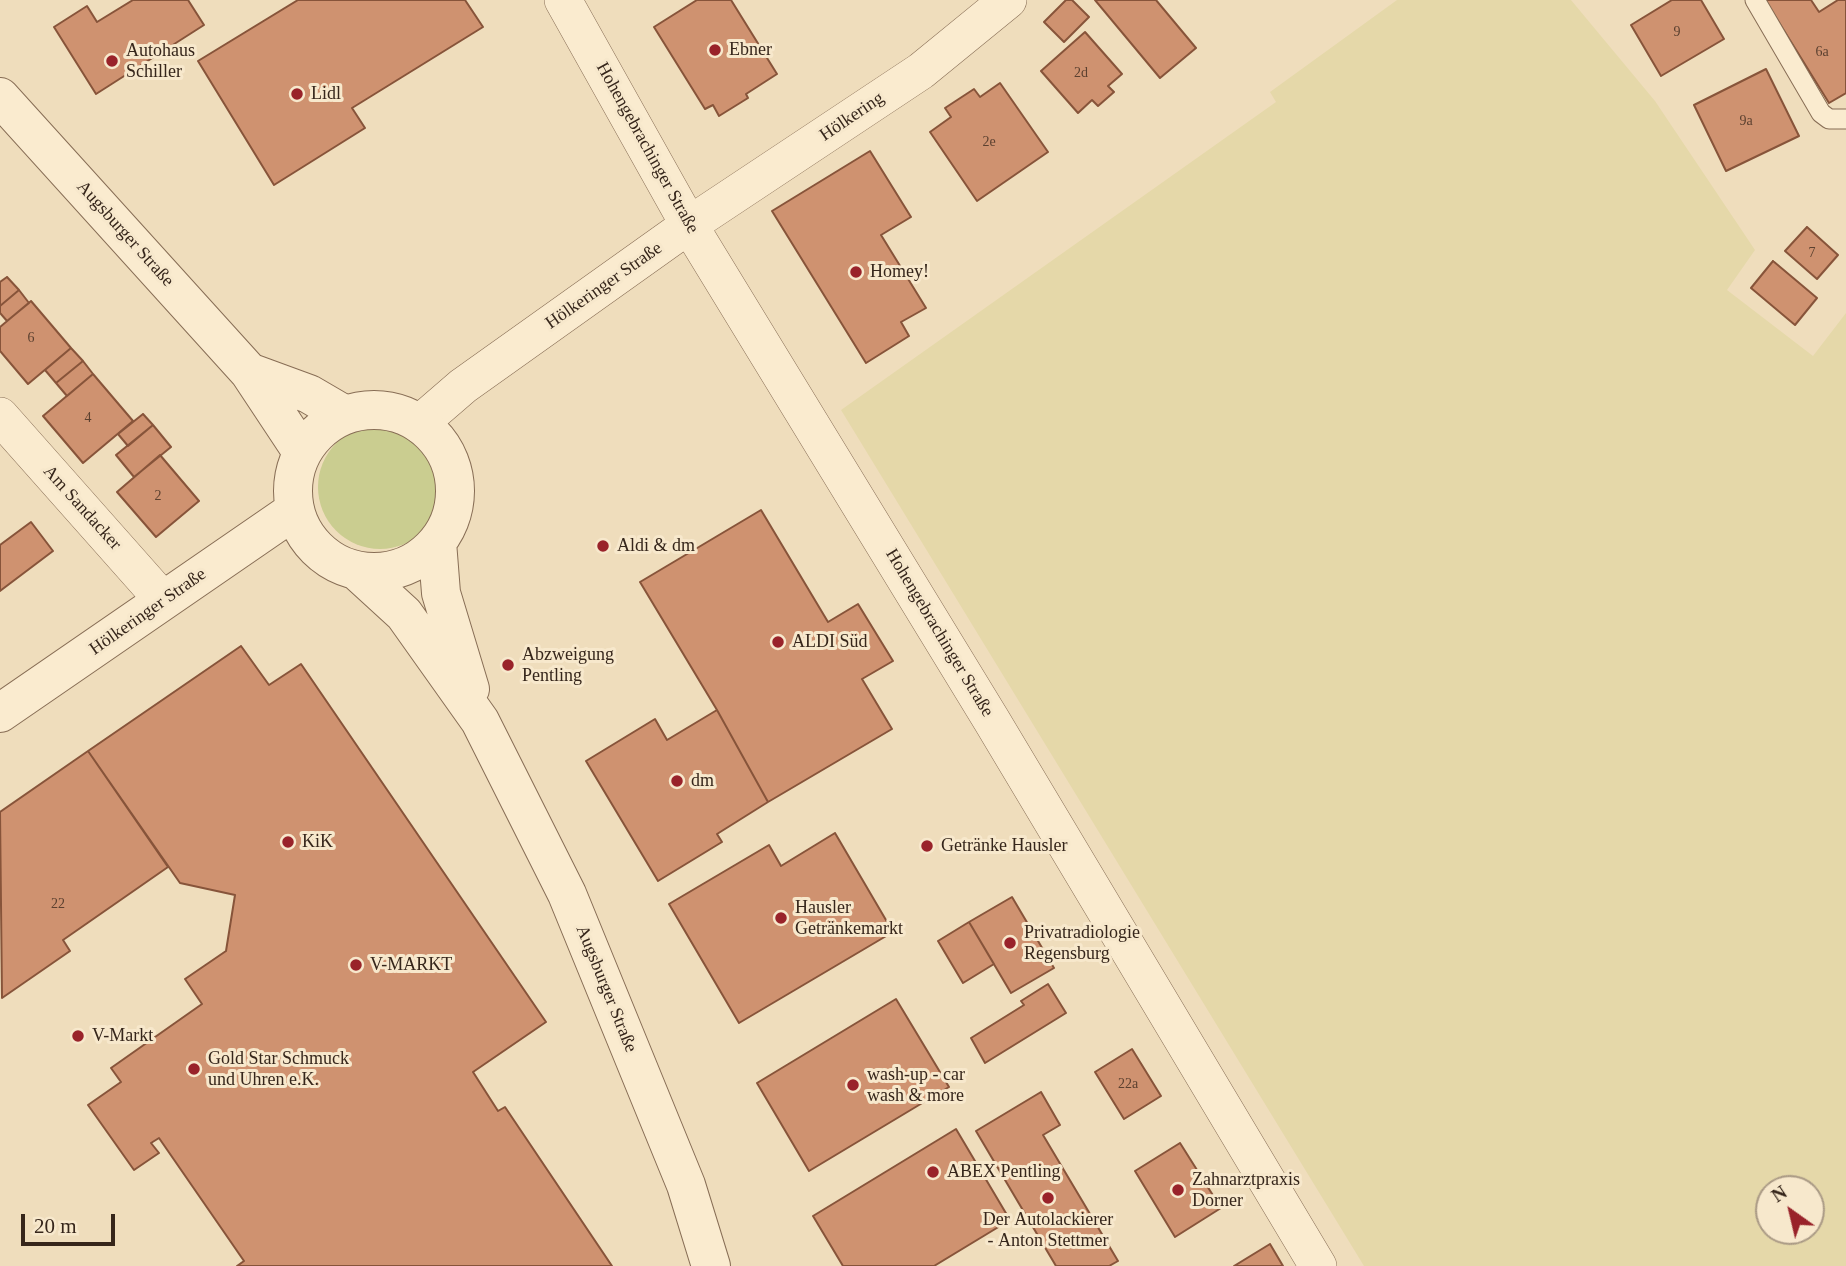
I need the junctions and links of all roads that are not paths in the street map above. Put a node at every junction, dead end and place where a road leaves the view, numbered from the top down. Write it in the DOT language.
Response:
graph roads {
  1 [pos="563,0"];
  2 [pos="1008,0"];
  3 [pos="1755,0"];
  4 [pos="0,97"];
  5 [pos="1846,119"];
  6 [pos="689,225"];
  7 [pos="249,372"];
  8 [pos="345,415"];
  9 [pos="0,416"];
  10 [pos="419,424"];
  11 [pos="302,452"];
  12 [pos="295,510"];
  13 [pos="436,542"];
  14 [pos="357,571"];
  15 [pos="163,600"];
  16 [pos="0,713"];
  17 [pos="480,721"];
  18 [pos="711,1266"];
  19 [pos="1318,1266"];
  1 -- 6 [label="street, Hohengebrachinger Straße"];
  2 -- 6 [label="street, Hölkering"];
  3 -- 5 [label="lane"];
  4 -- 7 [label="street, Augsburger Straße"];
  6 -- 10 [label="street, Hölkeringer Straße"];
  6 -- 19 [label="street, Hohengebrachinger Straße"];
  7 -- 8 [label="street, Augsburger Straße"];
  7 -- 11 [label="street, Augsburger Straße"];
  8 -- 10 [label="street"];
  8 -- 11 [label="street"];
  9 -- 15 [label="street, Am Sandacker"];
  10 -- 13 [label="street"];
  11 -- 12 [label="street"];
  12 -- 14 [label="street"];
  12 -- 15 [label="street, Hölkeringer Straße"];
  13 -- 14 [label="street"];
  13 -- 17 [label="street, Augsburger Straße"];
  14 -- 17 [label="street, Augsburger Straße"];
  15 -- 16 [label="street, Hölkeringer Straße"];
  17 -- 18 [label="street, Augsburger Straße"];
}
